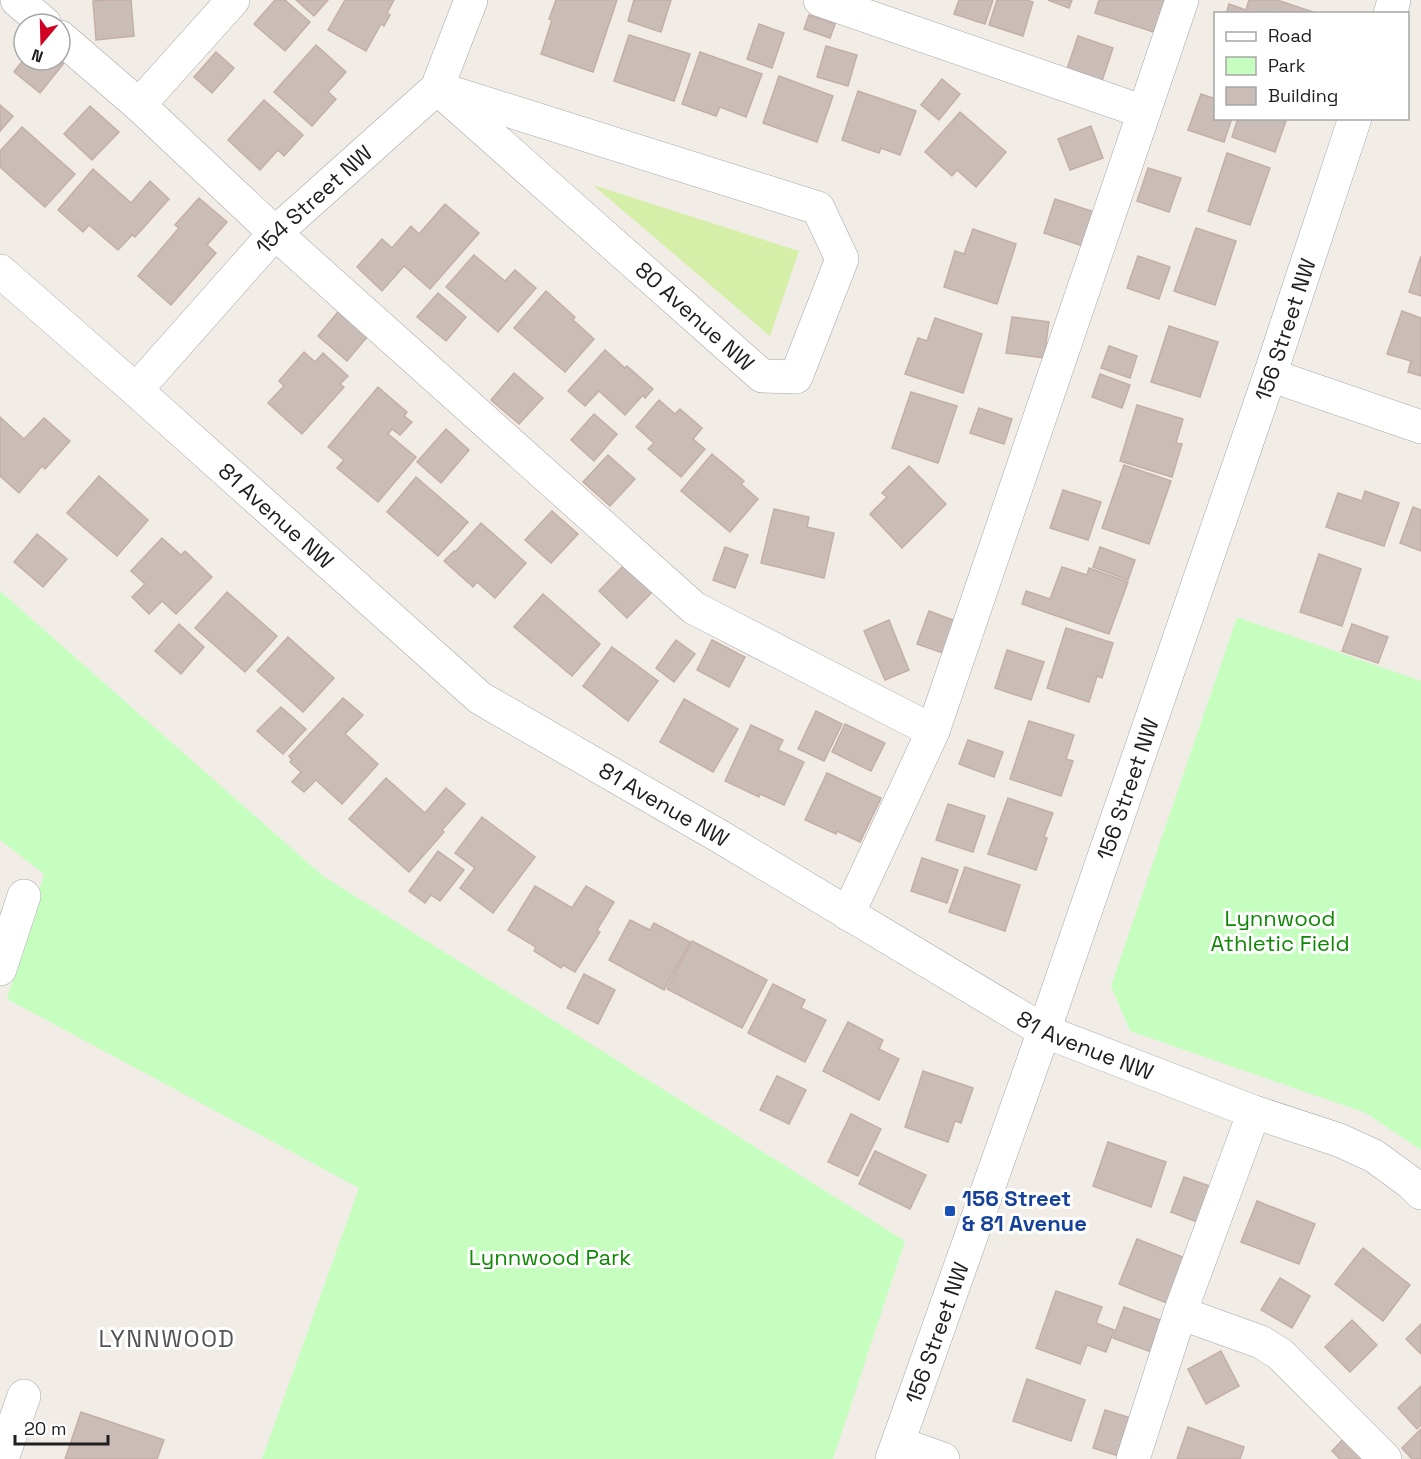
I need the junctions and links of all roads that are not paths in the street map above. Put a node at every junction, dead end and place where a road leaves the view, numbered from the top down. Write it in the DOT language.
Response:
graph roads {
  1 [pos="17,0"];
  2 [pos="232,0"];
  3 [pos="471,0"];
  4 [pos="820,0"];
  5 [pos="1182,0"];
  6 [pos="31,12"];
  7 [pos="72,47"];
  8 [pos="437,88"];
  9 [pos="139,105"];
  10 [pos="1144,112"];
  11 [pos="1354,120"];
  12 [pos="275,233"];
  13 [pos="0,271"];
  14 [pos="1270,375"];
  15 [pos="136,390"];
  16 [pos="1421,427"];
  17 [pos="933,731"];
  18 [pos="24,896"];
  19 [pos="849,914"];
  20 [pos="0,969"];
  21 [pos="1044,1031"];
  22 [pos="1254,1112"];
  23 [pos="1421,1193"];
  24 [pos="1180,1313"];
  25 [pos="24,1396"];
  26 [pos="895,1451"];
  27 [pos="2,1459"];
  28 [pos="943,1459"];
  29 [pos="1133,1459"];
  30 [pos="1384,1459"];
  1 -- 6 [label="street"];
  2 -- 9 [label="street"];
  3 -- 8 [label="street, 154 Street NW"];
  4 -- 10 [label="street"];
  5 -- 10 [label="street"];
  7 -- 9 [label="street"];
  8 -- 8 [label="street, 80 Avenue NW"];
  8 -- 12 [label="street, 154 Street NW"];
  9 -- 12 [label="street"];
  10 -- 17 [label="street"];
  11 -- 14 [label="street, 156 Street NW"];
  12 -- 15 [label="street, 154 Street NW"];
  12 -- 17 [label="street"];
  13 -- 15 [label="street, 81 Avenue NW"];
  14 -- 16 [label="street"];
  14 -- 21 [label="street, 156 Street NW"];
  15 -- 19 [label="street, 81 Avenue NW"];
  17 -- 19 [label="street"];
  18 -- 20 [label="street"];
  19 -- 21 [label="street, 81 Avenue NW"];
  21 -- 22 [label="street, 81 Avenue NW"];
  21 -- 26 [label="street, 156 Street NW"];
  22 -- 23 [label="street, 81 Avenue NW"];
  22 -- 24 [label="street"];
  24 -- 29 [label="street"];
  24 -- 30 [label="street"];
  25 -- 27 [label="street"];
  26 -- 28 [label="street"];
}
